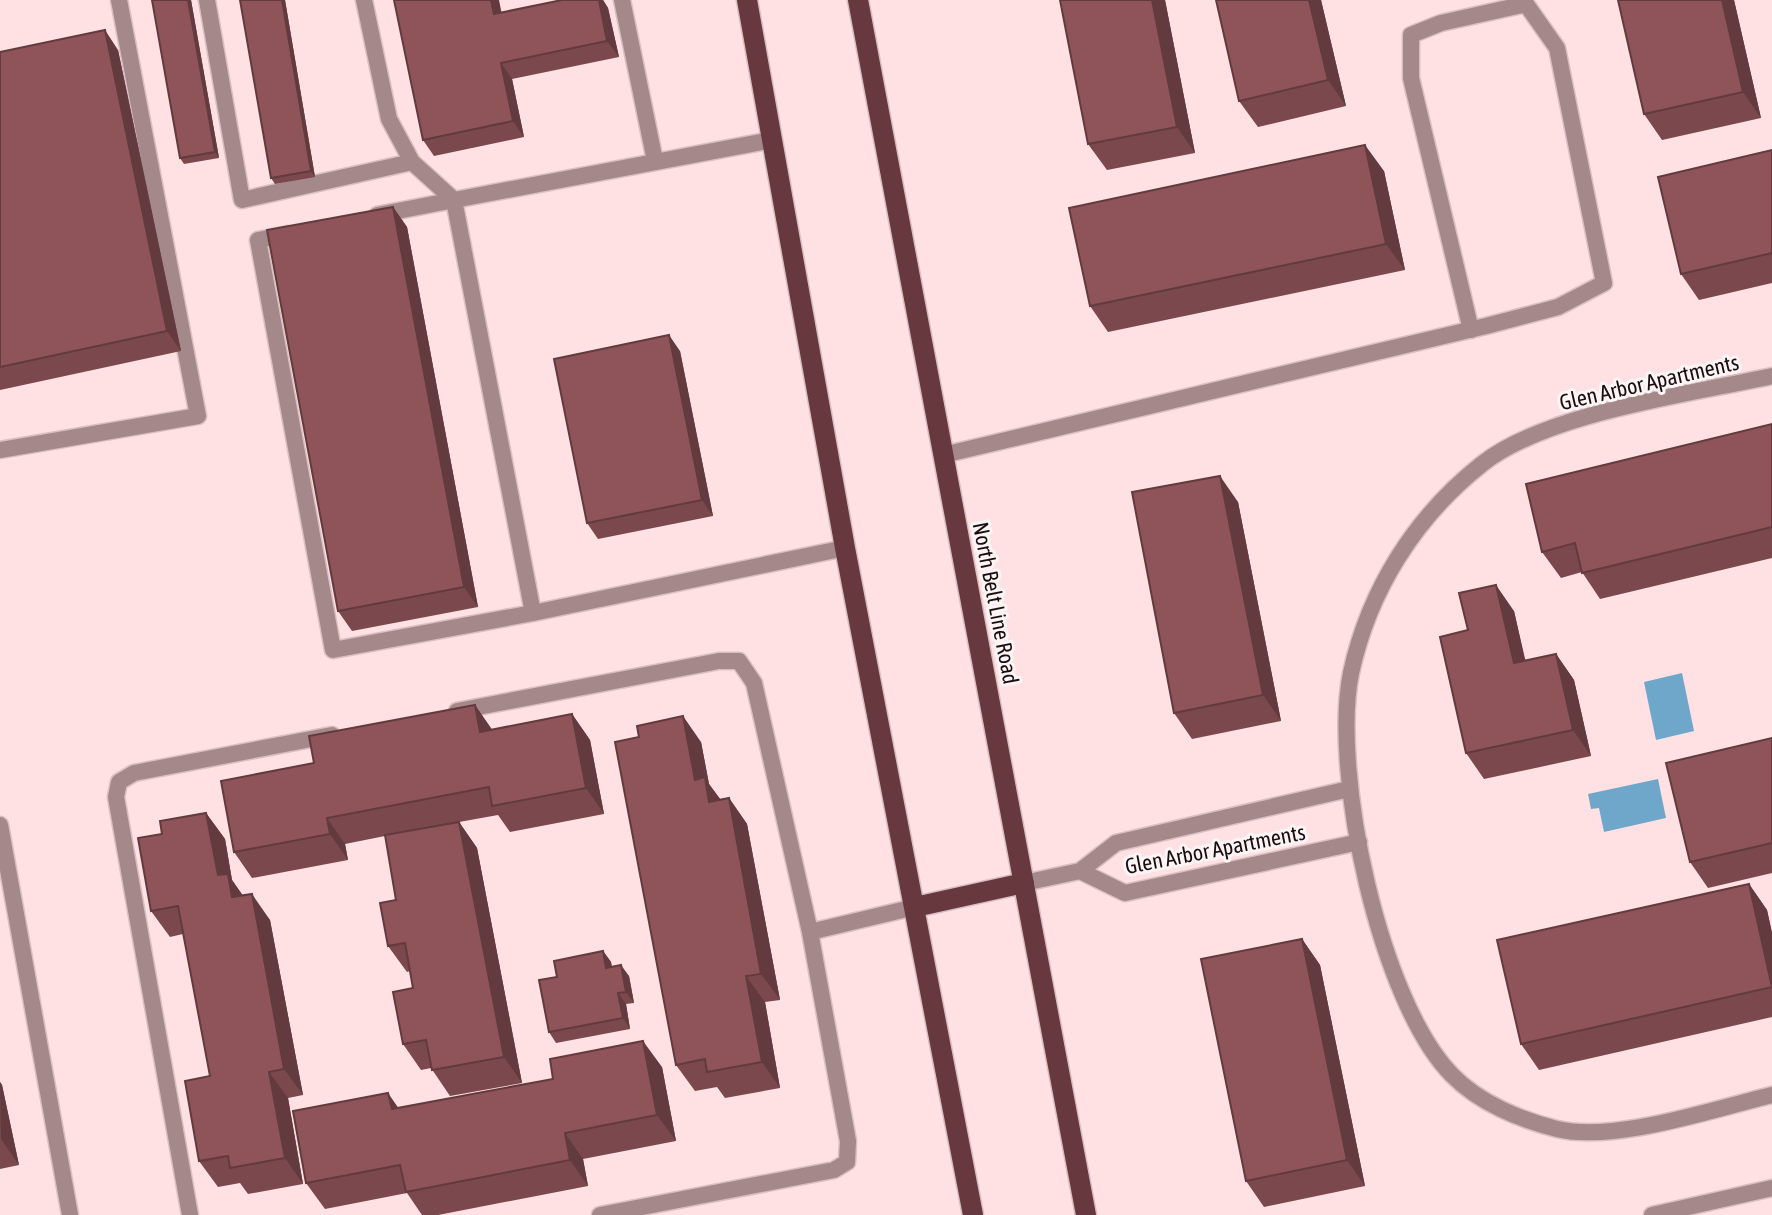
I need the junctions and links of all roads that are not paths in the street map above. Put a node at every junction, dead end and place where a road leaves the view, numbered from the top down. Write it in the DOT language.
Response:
graph roads {
  1 [pos="119,0"];
  2 [pos="207,0"];
  3 [pos="364,0"];
  4 [pos="622,0"];
  5 [pos="747,0"];
  6 [pos="858,0"];
  7 [pos="772,140"];
  8 [pos="655,161"];
  9 [pos="412,162"];
  10 [pos="454,200"];
  11 [pos="361,219"];
  12 [pos="302,231"];
  13 [pos="1471,330"];
  14 [pos="1772,376"];
  15 [pos="0,450"];
  16 [pos="943,455"];
  17 [pos="845,548"];
  18 [pos="533,613"];
  19 [pos="441,714"];
  20 [pos="349,732"];
  21 [pos="1349,789"];
  22 [pos="0,825"];
  23 [pos="1359,842"];
  24 [pos="1080,871"];
  25 [pos="1024,883"];
  26 [pos="915,907"];
  27 [pos="810,932"];
  28 [pos="1772,1095"];
  29 [pos="1772,1188"];
  30 [pos="70,1215"];
  31 [pos="190,1215"];
  32 [pos="600,1215"];
  33 [pos="973,1215"];
  34 [pos="1086,1215"];
  35 [pos="1652,1215"];
  1 -- 15 [label="lane"];
  2 -- 9 [label="lane"];
  3 -- 9 [label="lane"];
  4 -- 8 [label="lane"];
  5 -- 7 [label="main road"];
  6 -- 16 [label="main road, North Belt Line Road"];
  7 -- 8 [label="lane"];
  7 -- 17 [label="main road"];
  8 -- 10 [label="lane"];
  9 -- 10 [label="lane"];
  10 -- 11 [label="lane"];
  10 -- 18 [label="lane"];
  12 -- 18 [label="lane"];
  13 -- 13 [label="lane"];
  13 -- 16 [label="lane"];
  14 -- 21 [label="lane, Glen Arbor Apartments"];
  16 -- 25 [label="main road, North Belt Line Road"];
  17 -- 18 [label="lane"];
  17 -- 26 [label="main road"];
  19 -- 27 [label="lane"];
  20 -- 31 [label="lane"];
  21 -- 23 [label="lane, Glen Arbor Apartments"];
  21 -- 24 [label="lane, Glen Arbor Apartments"];
  22 -- 30 [label="lane"];
  23 -- 24 [label="lane, Glen Arbor Apartments"];
  23 -- 28 [label="lane, Glen Arbor Apartments"];
  24 -- 25 [label="lane"];
  25 -- 26 [label="main road"];
  25 -- 34 [label="main road, North Belt Line Road"];
  26 -- 27 [label="lane"];
  26 -- 33 [label="main road"];
  27 -- 32 [label="lane"];
  29 -- 35 [label="lane"];
}
